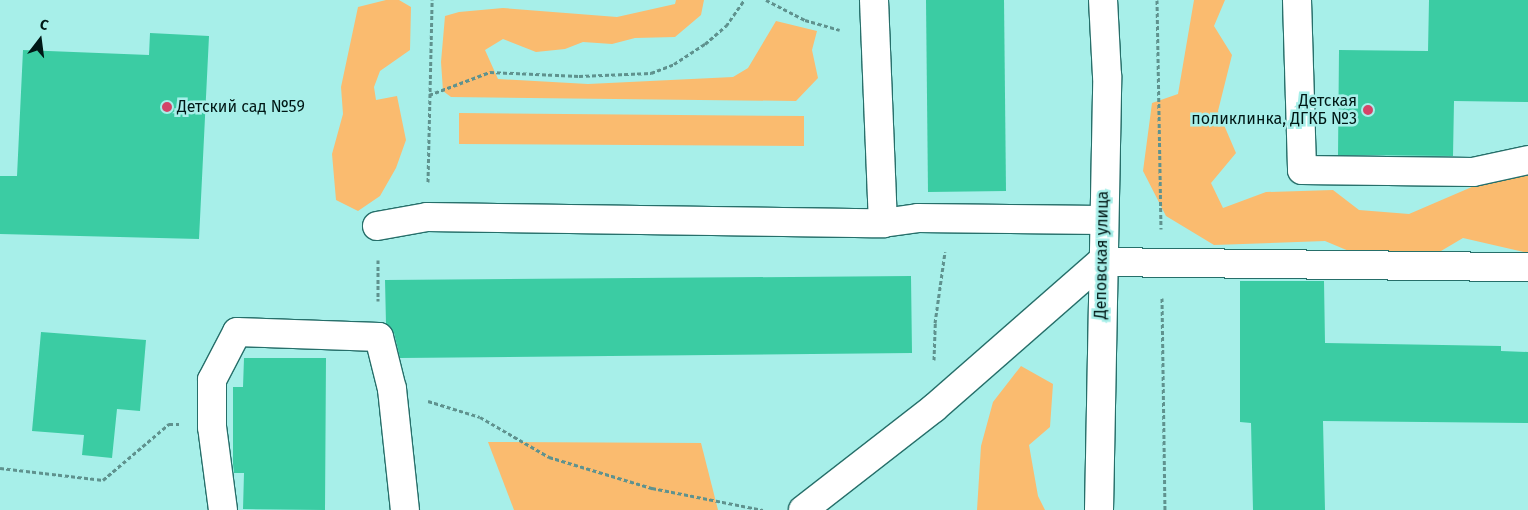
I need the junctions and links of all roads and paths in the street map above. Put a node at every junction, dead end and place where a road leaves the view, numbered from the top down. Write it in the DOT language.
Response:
graph roads {
  1 [pos="432,0"];
  2 [pos="744,0"];
  3 [pos="766,0"];
  4 [pos="874,0"];
  5 [pos="1103,0"];
  6 [pos="1157,0"];
  7 [pos="1297,0"];
  8 [pos="874,40"];
  9 [pos="429,95"];
  10 [pos="1528,160"];
  11 [pos="427,217"];
  12 [pos="950,220"];
  13 [pos="1102,220"];
  14 [pos="883,223"];
  15 [pos="377,226"];
  16 [pos="1101,262"];
  17 [pos="1162,263"];
  18 [pos="1528,267"];
  19 [pos="379,337"];
  20 [pos="392,389"];
  21 [pos="934,408"];
  22 [pos="212,427"];
  23 [pos="0,468"];
  24 [pos="222,510"];
  25 [pos="405,510"];
  26 [pos="763,510"];
  27 [pos="802,510"];
  28 [pos="1099,510"];
  29 [pos="1165,510"];
  1 -- 9 [label="path"];
  2 -- 9 [label="path"];
  3 -- 8 [label="path"];
  4 -- 8 [label="street"];
  5 -- 13 [label="street, Деповская улица"];
  6 -- 17 [label="path"];
  7 -- 10 [label="street"];
  8 -- 14 [label="street"];
  9 -- 11 [label="path"];
  11 -- 14 [label="street"];
  11 -- 15 [label="street"];
  12 -- 13 [label="street"];
  12 -- 14 [label="street"];
  12 -- 21 [label="path"];
  13 -- 16 [label="street, Деповская улица"];
  15 -- 19 [label="path"];
  16 -- 17 [label="street"];
  16 -- 21 [label="street"];
  16 -- 28 [label="street, Деповская улица"];
  17 -- 18 [label="street"];
  17 -- 29 [label="path"];
  19 -- 20 [label="street"];
  19 -- 22 [label="street"];
  20 -- 25 [label="street"];
  20 -- 26 [label="path"];
  21 -- 27 [label="street"];
  22 -- 23 [label="path"];
  22 -- 24 [label="street"];
}
